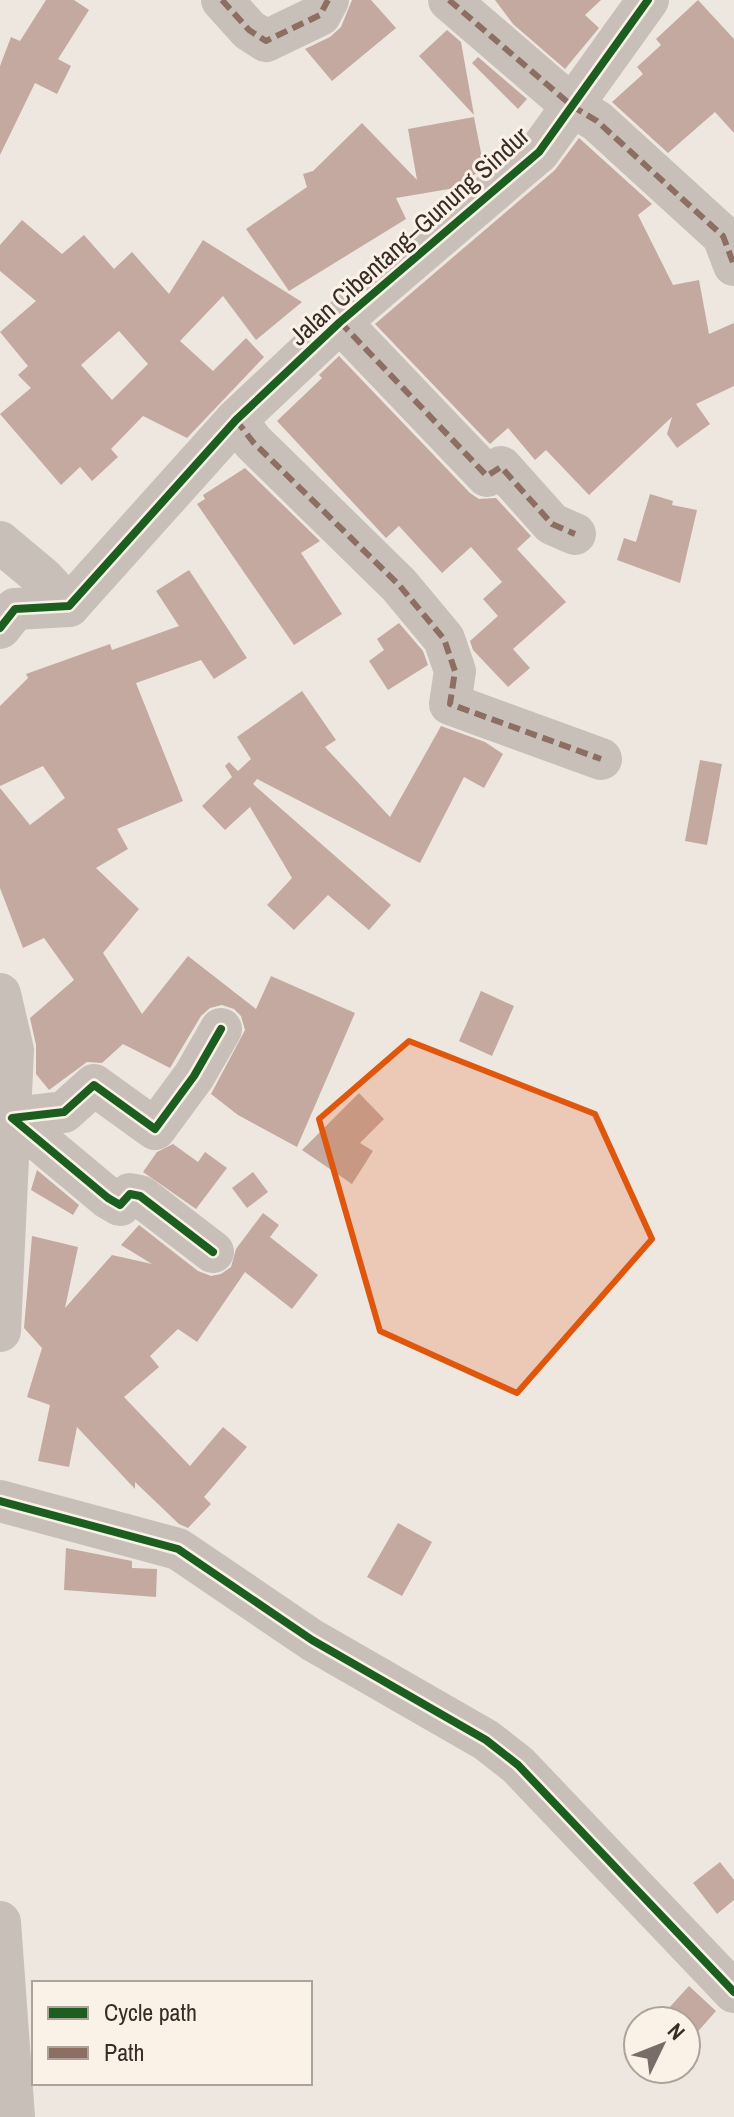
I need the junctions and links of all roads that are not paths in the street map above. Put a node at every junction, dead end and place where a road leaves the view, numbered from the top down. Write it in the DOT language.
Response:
graph roads {
  1 [pos="222,0"];
  2 [pos="328,0"];
  3 [pos="449,0"];
  4 [pos="648,0"];
  5 [pos="572,106"];
  6 [pos="734,265"];
  7 [pos="340,322"];
  8 [pos="236,420"];
  9 [pos="575,534"];
  10 [pos="0,542"];
  11 [pos="69,606"];
  12 [pos="5,616"];
  13 [pos="601,759"];
  14 [pos="0,994"];
  15 [pos="221,1029"];
  16 [pos="12,1118"];
  17 [pos="213,1252"];
  18 [pos="0,1331"];
  19 [pos="0,1501"];
  20 [pos="0,1922"];
  21 [pos="734,1992"];
  22 [pos="14,2117"];
  1 -- 2 [label="street"];
  3 -- 5 [label="street"];
  4 -- 5 [label="street, Jalan Cibentang–Gunung Sindur"];
  5 -- 6 [label="street"];
  5 -- 7 [label="street, Jalan Cibentang–Gunung Sindur"];
  7 -- 8 [label="street, Jalan Cibentang–Gunung Sindur"];
  7 -- 9 [label="street"];
  8 -- 11 [label="street, Jalan Cibentang–Gunung Sindur"];
  8 -- 13 [label="street"];
  10 -- 11 [label="street"];
  11 -- 12 [label="street"];
  14 -- 16 [label="street"];
  15 -- 16 [label="street"];
  16 -- 17 [label="street"];
  16 -- 18 [label="street"];
  19 -- 21 [label="street"];
  20 -- 22 [label="street"];
}
